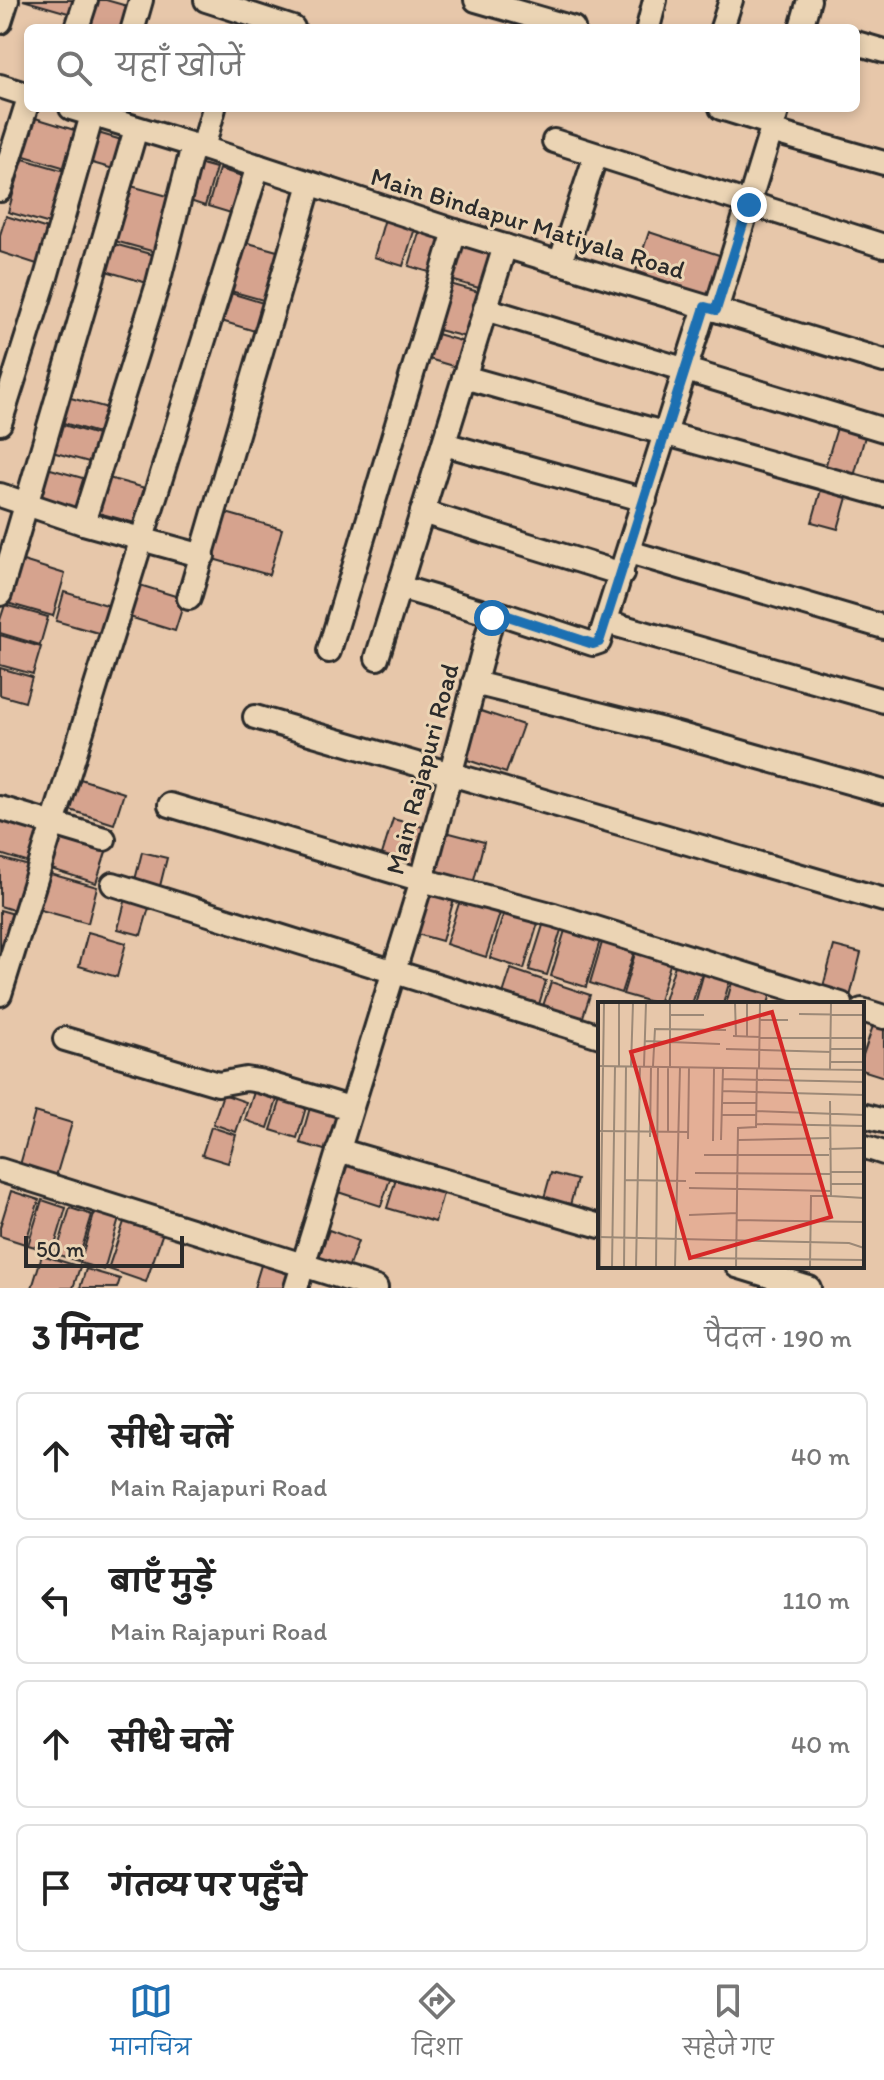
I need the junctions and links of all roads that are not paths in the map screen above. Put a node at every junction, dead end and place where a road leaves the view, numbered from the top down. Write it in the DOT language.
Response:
graph roads {
  1 [pos="7,0"];
  2 [pos="86,0"];
  3 [pos="141,0"];
  4 [pos="206,0"];
  5 [pos="476,0"];
  6 [pos="655,0"];
  7 [pos="731,0"];
  8 [pos="809,0"];
  9 [pos="243,14"];
  10 [pos="0,22"];
  11 [pos="78,24"];
  12 [pos="134,24"];
  13 [pos="279,24"];
  14 [pos="559,24"];
  15 [pos="649,24"];
  16 [pos="723,24"];
  17 [pos="803,24"];
  18 [pos="860,44"];
  19 [pos="884,51"];
  20 [pos="0,86"];
  21 [pos="24,96"];
  22 [pos="24,111"];
  23 [pos="212,112"];
  24 [pos="737,112"];
  25 [pos="94,113"];
  26 [pos="774,121"];
  27 [pos="136,129"];
  28 [pos="554,141"];
  29 [pos="198,147"];
  30 [pos="596,155"];
  31 [pos="884,163"];
  32 [pos="258,166"];
  33 [pos="310,184"];
  34 [pos="0,190"];
  35 [pos="749,205"];
  36 [pos="455,231"];
  37 [pos="505,246"];
  38 [pos="884,246"];
  39 [pos="560,263"];
  40 [pos="710,308"];
  41 [pos="485,309"];
  42 [pos="884,361"];
  43 [pos="685,371"];
  44 [pos="464,377"];
  45 [pos="0,423"];
  46 [pos="884,430"];
  47 [pos="666,433"];
  48 [pos="444,444"];
  49 [pos="0,495"];
  50 [pos="884,495"];
  51 [pos="645,500"];
  52 [pos="27,504"];
  53 [pos="422,512"];
  54 [pos="83,523"];
  55 [pos="142,539"];
  56 [pos="629,552"];
  57 [pos="203,556"];
  58 [pos="622,574"];
  59 [pos="399,587"];
  60 [pos="0,594"];
  61 [pos="189,598"];
  62 [pos="494,615"];
  63 [pos="606,622"];
  64 [pos="884,627"];
  65 [pos="329,651"];
  66 [pos="377,658"];
  67 [pos="474,683"];
  68 [pos="884,701"];
  69 [pos="255,717"];
  70 [pos="449,772"];
  71 [pos="884,792"];
  72 [pos="170,805"];
  73 [pos="0,808"];
  74 [pos="53,824"];
  75 [pos="104,839"];
  76 [pos="422,880"];
  77 [pos="113,884"];
  78 [pos="884,900"];
  79 [pos="392,971"];
  80 [pos="0,994"];
  81 [pos="835,1002"];
  82 [pos="864,1011"];
  83 [pos="884,1017"];
  84 [pos="598,1035"];
  85 [pos="65,1039"];
  86 [pos="350,1108"];
  87 [pos="864,1116"];
  88 [pos="884,1121"];
  89 [pos="864,1147"];
  90 [pos="338,1150"];
  91 [pos="884,1153"];
  92 [pos="0,1170"];
  93 [pos="598,1225"];
  94 [pos="303,1265"];
  95 [pos="742,1268"];
  96 [pos="764,1276"];
  97 [pos="296,1288"];
  98 [pos="376,1288"];
  99 [pos="809,1288"];
  1 -- 10 [label="street"];
  2 -- 11 [label="street"];
  3 -- 12 [label="street"];
  4 -- 9 [label="street"];
  5 -- 14 [label="street"];
  6 -- 15 [label="street"];
  7 -- 16 [label="street"];
  8 -- 17 [label="street"];
  9 -- 13 [label="street"];
  18 -- 19 [label="street"];
  20 -- 21 [label="street"];
  22 -- 34 [label="street"];
  23 -- 29 [label="street"];
  24 -- 26 [label="street"];
  25 -- 27 [label="street, Main Bindapur Matiyala Road"];
  25 -- 45 [label="street"];
  26 -- 31 [label="street"];
  26 -- 35 [label="street"];
  27 -- 29 [label="street, Main Bindapur Matiyala Road"];
  27 -- 52 [label="street"];
  28 -- 30 [label="street"];
  29 -- 32 [label="street, Main Bindapur Matiyala Road"];
  29 -- 54 [label="street"];
  30 -- 35 [label="street"];
  30 -- 39 [label="street"];
  32 -- 33 [label="street, Main Bindapur Matiyala Road"];
  32 -- 55 [label="street"];
  33 -- 36 [label="street, Main Bindapur Matiyala Road"];
  33 -- 57 [label="street"];
  35 -- 38 [label="street"];
  35 -- 40 [label="street"];
  36 -- 37 [label="street, Main Bindapur Matiyala Road"];
  36 -- 65 [label="street"];
  37 -- 39 [label="street, Main Bindapur Matiyala Road"];
  37 -- 41 [label="street"];
  39 -- 40 [label="street, Main Bindapur Matiyala Road"];
  40 -- 42 [label="street, Main Bindapur Matiyala Road"];
  40 -- 43 [label="street"];
  41 -- 43 [label="street"];
  41 -- 44 [label="street"];
  43 -- 46 [label="street"];
  43 -- 47 [label="street"];
  44 -- 47 [label="street"];
  44 -- 48 [label="street"];
  47 -- 50 [label="street"];
  47 -- 51 [label="street"];
  48 -- 51 [label="street"];
  48 -- 53 [label="street"];
  49 -- 52 [label="street"];
  51 -- 56 [label="street"];
  52 -- 54 [label="street"];
  52 -- 60 [label="street"];
  53 -- 58 [label="street"];
  53 -- 59 [label="street"];
  54 -- 55 [label="street"];
  55 -- 57 [label="street"];
  55 -- 74 [label="street"];
  56 -- 58 [label="street"];
  56 -- 64 [label="street"];
  57 -- 61 [label="street"];
  58 -- 63 [label="street"];
  59 -- 62 [label="street"];
  59 -- 66 [label="street"];
  62 -- 63 [label="street"];
  62 -- 67 [label="street, Main Rajapuri Road"];
  63 -- 68 [label="street"];
  67 -- 70 [label="street, Main Rajapuri Road"];
  67 -- 71 [label="street"];
  69 -- 70 [label="street"];
  70 -- 76 [label="street, Main Rajapuri Road"];
  70 -- 78 [label="street"];
  72 -- 76 [label="street"];
  73 -- 74 [label="street"];
  74 -- 75 [label="street"];
  74 -- 80 [label="street"];
  76 -- 79 [label="street, Main Rajapuri Road"];
  76 -- 81 [label="street"];
  77 -- 79 [label="street"];
  79 -- 84 [label="street"];
  79 -- 86 [label="street, Main Rajapuri Road"];
  82 -- 83 [label="street"];
  85 -- 86 [label="street"];
  86 -- 90 [label="street, Main Rajapuri Road"];
  87 -- 88 [label="street"];
  89 -- 91 [label="street"];
  90 -- 93 [label="street"];
  90 -- 94 [label="street, Main Rajapuri Road"];
  92 -- 94 [label="street"];
  94 -- 97 [label="street, Main Rajapuri Road"];
  94 -- 98 [label="street"];
  95 -- 96 [label="street"];
  96 -- 99 [label="street"];
}
